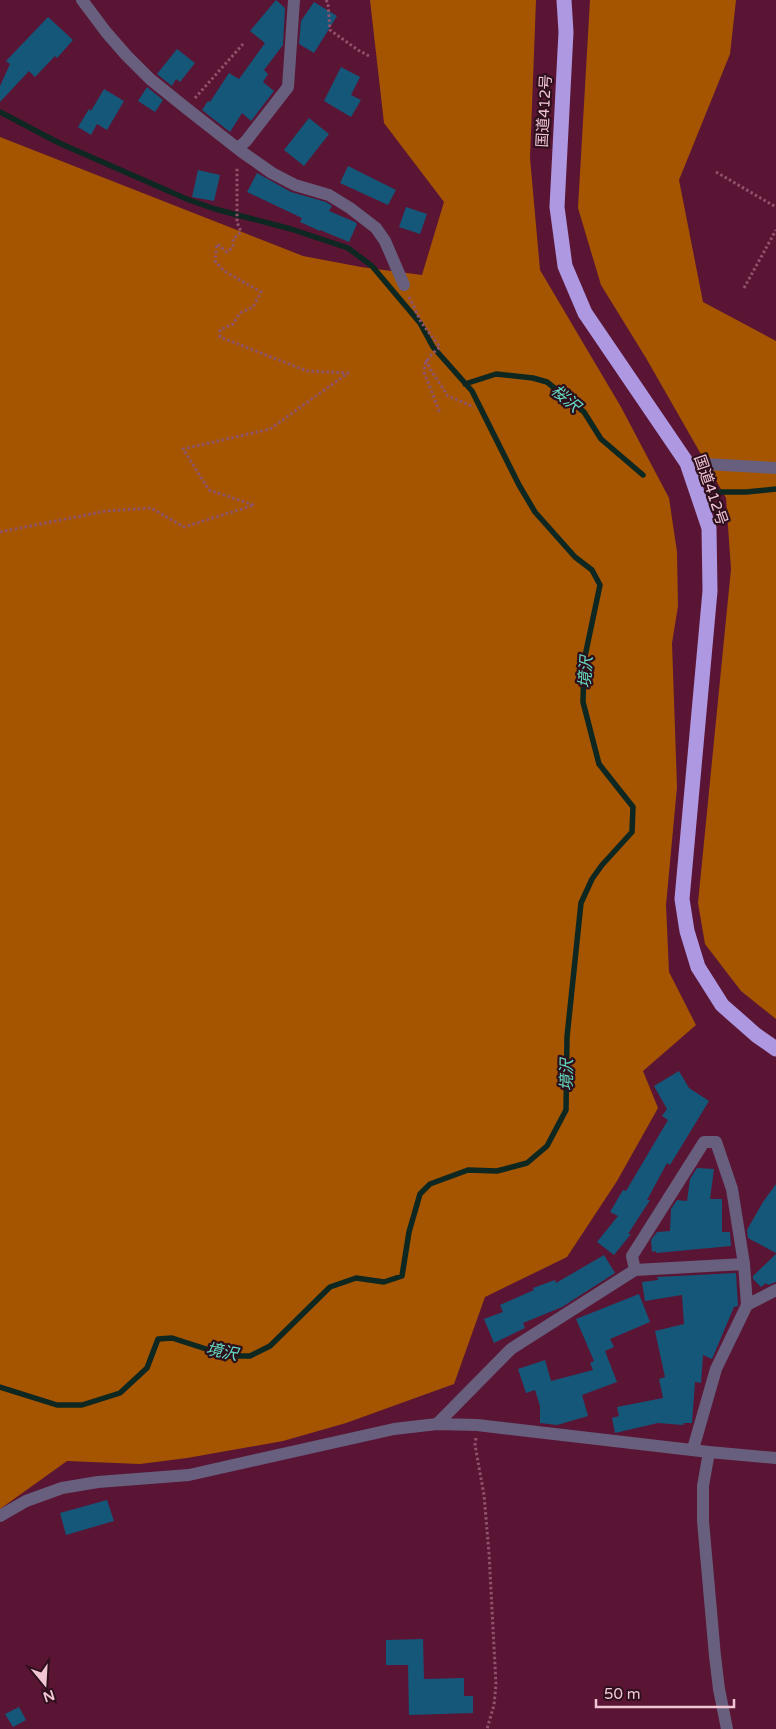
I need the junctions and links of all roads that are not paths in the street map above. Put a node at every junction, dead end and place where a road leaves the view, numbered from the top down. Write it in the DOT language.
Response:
graph roads {
  1 [pos="82,0"];
  2 [pos="294,0"];
  3 [pos="305,0"];
  4 [pos="564,0"];
  5 [pos="238,153"];
  6 [pos="404,285"];
  7 [pos="687,463"];
  8 [pos="776,468"];
  9 [pos="776,1049"];
  10 [pos="744,1264"];
  11 [pos="635,1270"];
  12 [pos="776,1290"];
  13 [pos="747,1304"];
  14 [pos="437,1424"];
  15 [pos="693,1449"];
  16 [pos="709,1452"];
  17 [pos="776,1458"];
  18 [pos="0,1516"];
  19 [pos="727,1729"];
  1 -- 5 [label="street"];
  2 -- 3 [label="street"];
  2 -- 5 [label="street"];
  4 -- 7 [label="highway, 国道412号"];
  5 -- 6 [label="street"];
  7 -- 8 [label="street"];
  7 -- 9 [label="highway, 国道412号"];
  10 -- 11 [label="street"];
  10 -- 11 [label="street"];
  10 -- 13 [label="street"];
  11 -- 14 [label="street"];
  12 -- 13 [label="street"];
  13 -- 15 [label="street"];
  14 -- 15 [label="street"];
  14 -- 18 [label="street"];
  15 -- 16 [label="street"];
  16 -- 17 [label="street"];
  16 -- 19 [label="street"];
}
